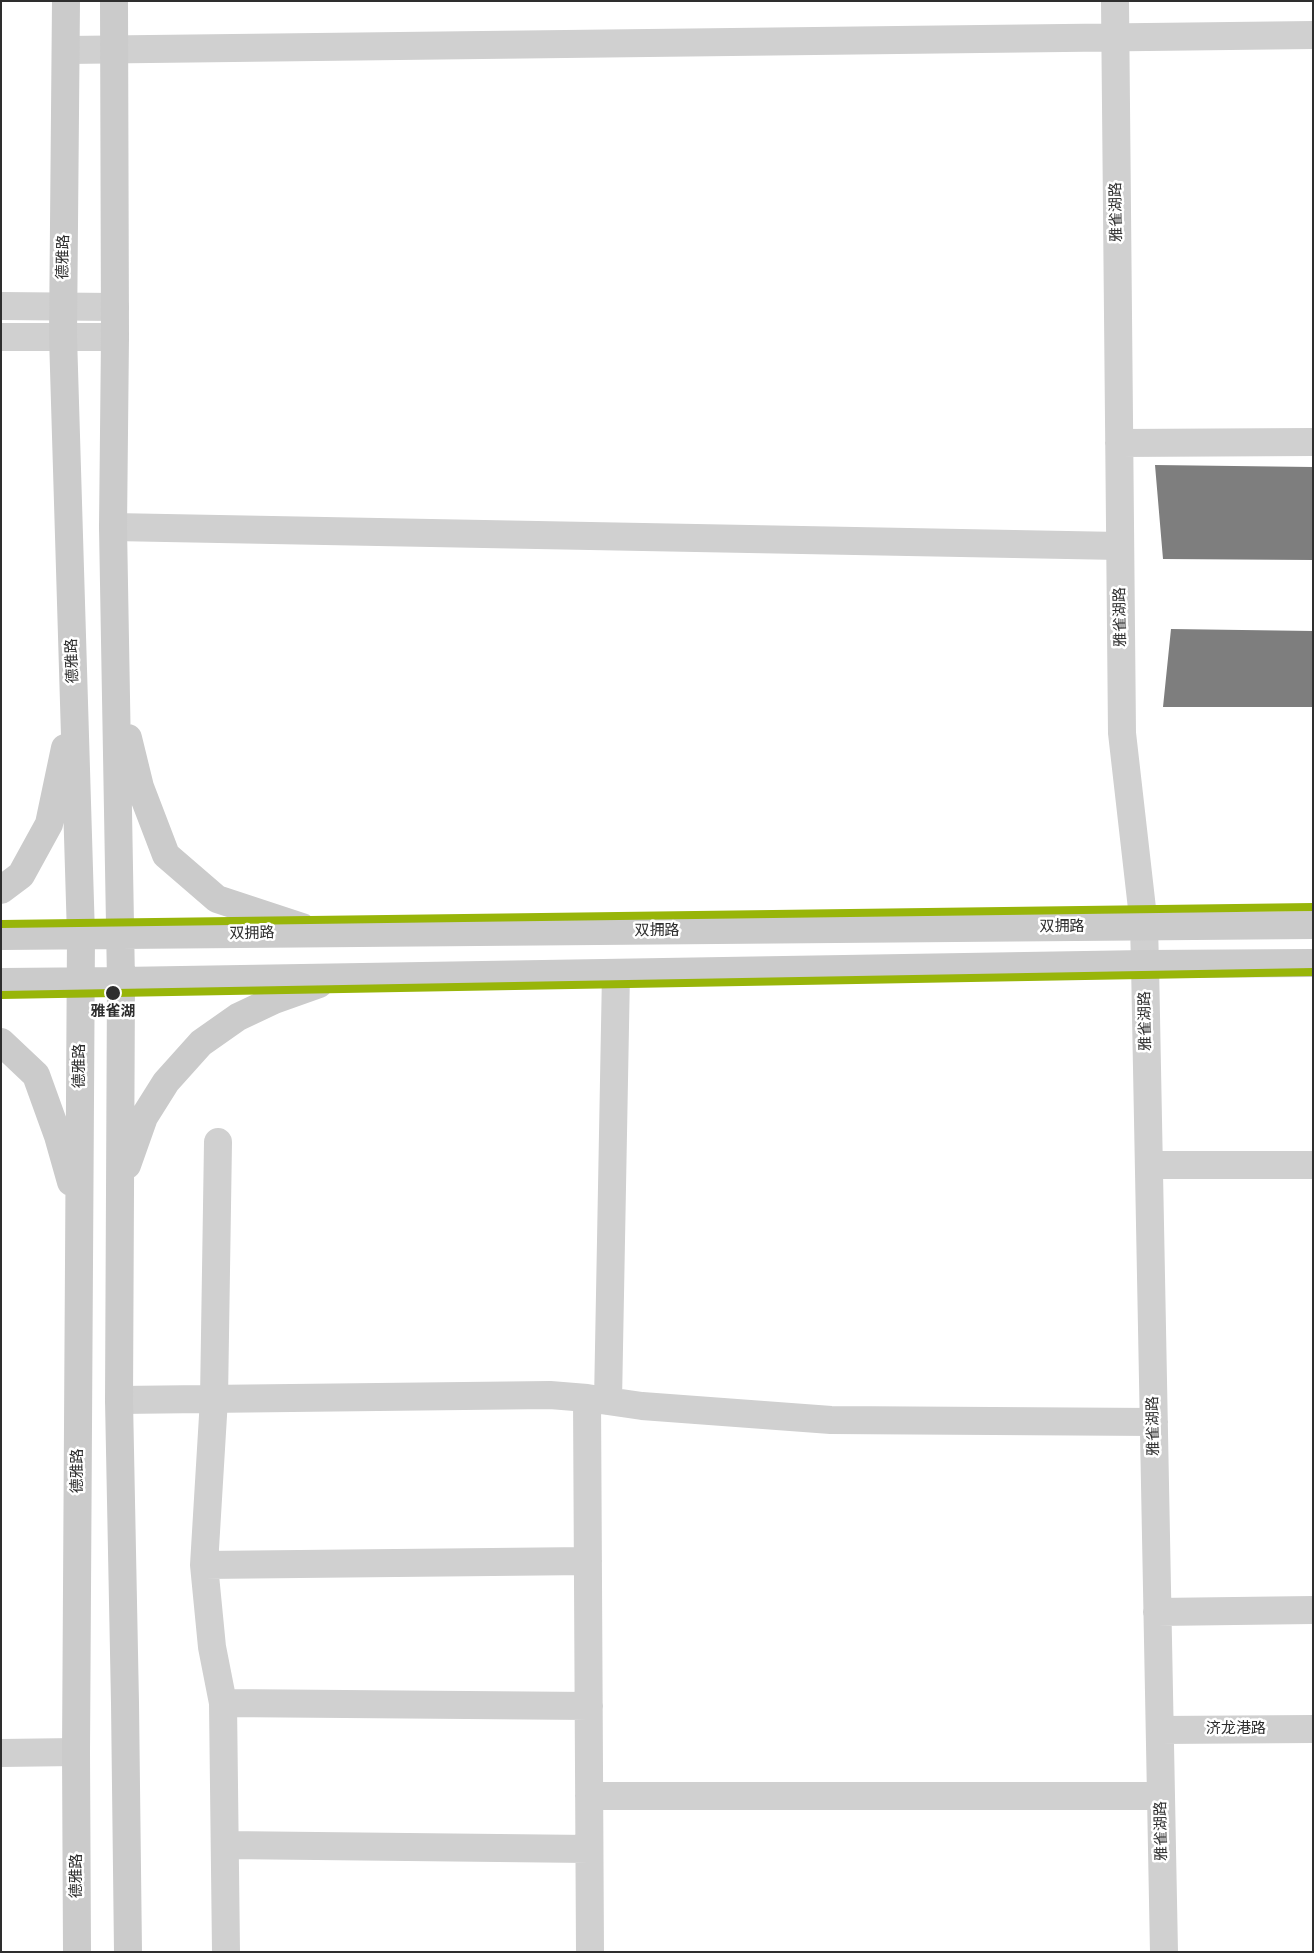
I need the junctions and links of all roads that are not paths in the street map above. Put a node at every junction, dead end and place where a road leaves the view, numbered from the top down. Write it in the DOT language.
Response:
graph roads {
  1 [pos="66,1"];
  2 [pos="114,1"];
  3 [pos="1115,1"];
  4 [pos="1313,35"];
  5 [pos="1115,37"];
  6 [pos="67,50"];
  7 [pos="115,50"];
  8 [pos="1,306"];
  9 [pos="63,306"];
  10 [pos="115,307"];
  11 [pos="63,336"];
  12 [pos="1,337"];
  13 [pos="115,337"];
  14 [pos="1313,442"];
  15 [pos="1119,443"];
  16 [pos="114,527"];
  17 [pos="1120,546"];
  18 [pos="116,689"];
  19 [pos="74,705"];
  20 [pos="1,890"];
  21 [pos="1313,925"];
  22 [pos="1144,926"];
  23 [pos="322,934"];
  24 [pos="1,936"];
  25 [pos="81,936"];
  26 [pos="120,936"];
  27 [pos="1313,963"];
  28 [pos="1145,964"];
  29 [pos="616,973"];
  30 [pos="339,977"];
  31 [pos="81,981"];
  32 [pos="121,981"];
  33 [pos="1,982"];
  34 [pos="1,1042"];
  35 [pos="218,1142"];
  36 [pos="1149,1165"];
  37 [pos="1313,1165"];
  38 [pos="121,1183"];
  39 [pos="79,1208"];
  40 [pos="214,1399"];
  41 [pos="598,1399"];
  42 [pos="119,1400"];
  43 [pos="1154,1422"];
  44 [pos="588,1562"];
  45 [pos="204,1565"];
  46 [pos="1313,1610"];
  47 [pos="1157,1612"];
  48 [pos="223,1703"];
  49 [pos="589,1706"];
  50 [pos="1313,1729"];
  51 [pos="1160,1730"];
  52 [pos="76,1752"];
  53 [pos="1,1753"];
  54 [pos="589,1796"];
  55 [pos="1161,1796"];
  56 [pos="226,1845"];
  57 [pos="589,1849"];
  58 [pos="77,1952"];
  59 [pos="128,1952"];
  60 [pos="226,1952"];
  61 [pos="590,1952"];
  62 [pos="1157,1952"];
  63 [pos="1164,1952"];
  1 -- 6 [label="street, 德雅路"];
  2 -- 7 [label="street"];
  3 -- 5 [label="street, 雅雀湖路"];
  4 -- 5 [label="street"];
  5 -- 7 [label="street"];
  5 -- 15 [label="street, 雅雀湖路"];
  6 -- 7 [label="street"];
  6 -- 9 [label="street, 德雅路"];
  7 -- 10 [label="street"];
  8 -- 9 [label="street"];
  9 -- 10 [label="street"];
  9 -- 11 [label="street, 德雅路"];
  10 -- 13 [label="street"];
  11 -- 12 [label="street"];
  11 -- 13 [label="street"];
  11 -- 19 [label="street, 德雅路"];
  13 -- 16 [label="street"];
  14 -- 15 [label="street"];
  15 -- 17 [label="street, 雅雀湖路"];
  16 -- 17 [label="street"];
  16 -- 18 [label="street"];
  17 -- 22 [label="street, 雅雀湖路"];
  18 -- 23 [label="street"];
  18 -- 26 [label="street"];
  19 -- 20 [label="street"];
  19 -- 25 [label="street, 德雅路"];
  21 -- 22 [label="street, 双拥路"];
  22 -- 23 [label="street, 双拥路"];
  22 -- 28 [label="street, 雅雀湖路"];
  23 -- 26 [label="street, 双拥路"];
  24 -- 25 [label="street, 双拥路"];
  25 -- 26 [label="street, 双拥路"];
  25 -- 31 [label="street, 德雅路"];
  26 -- 32 [label="street"];
  27 -- 28 [label="street"];
  28 -- 29 [label="street"];
  28 -- 36 [label="street, 雅雀湖路"];
  29 -- 30 [label="street"];
  29 -- 41 [label="street"];
  30 -- 32 [label="street"];
  30 -- 38 [label="street"];
  31 -- 32 [label="street"];
  31 -- 33 [label="street"];
  31 -- 39 [label="street, 德雅路"];
  32 -- 38 [label="street"];
  34 -- 39 [label="street"];
  35 -- 40 [label="street"];
  36 -- 37 [label="street"];
  36 -- 43 [label="street, 雅雀湖路"];
  38 -- 42 [label="street"];
  39 -- 52 [label="street, 德雅路"];
  40 -- 41 [label="street"];
  40 -- 42 [label="street"];
  40 -- 45 [label="street"];
  41 -- 43 [label="street"];
  41 -- 44 [label="street"];
  42 -- 59 [label="street"];
  43 -- 47 [label="street, 雅雀湖路"];
  44 -- 45 [label="street"];
  44 -- 49 [label="street"];
  45 -- 48 [label="street"];
  46 -- 47 [label="street"];
  47 -- 51 [label="street, 雅雀湖路"];
  48 -- 49 [label="street"];
  48 -- 56 [label="street"];
  49 -- 54 [label="street"];
  50 -- 51 [label="street, 济龙港路"];
  51 -- 55 [label="street, 雅雀湖路"];
  52 -- 53 [label="street"];
  52 -- 58 [label="street, 德雅路"];
  54 -- 55 [label="street"];
  54 -- 57 [label="street"];
  55 -- 63 [label="street, 雅雀湖路"];
  56 -- 57 [label="street"];
  56 -- 60 [label="street"];
  57 -- 61 [label="street"];
  62 -- 63 [label="street"];
}
